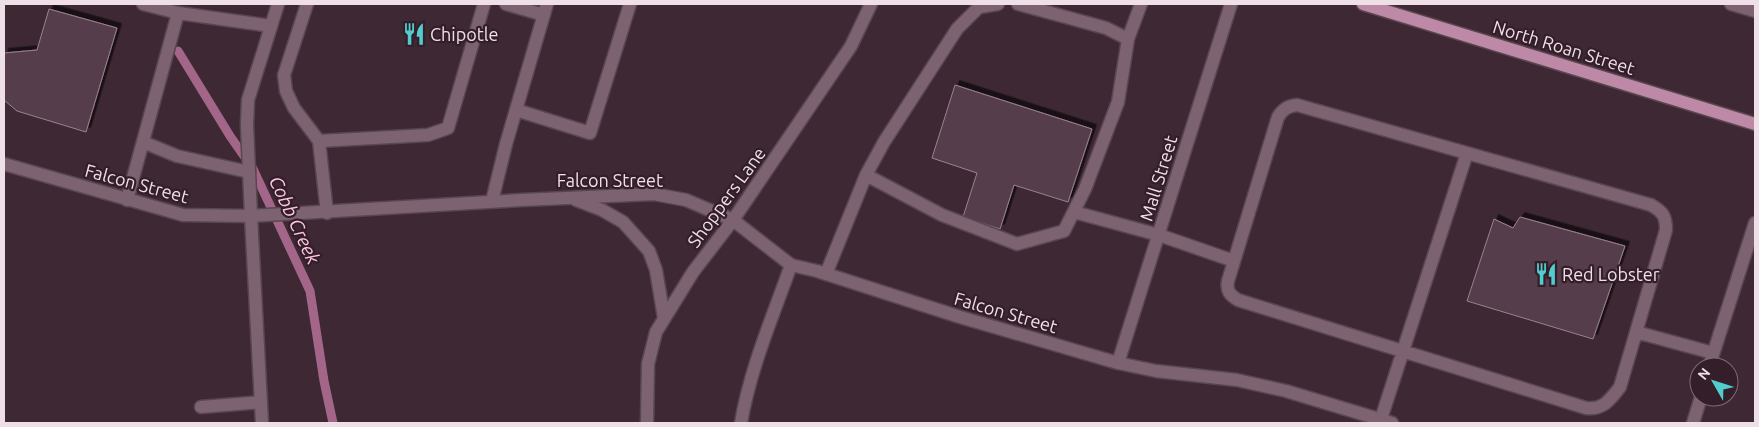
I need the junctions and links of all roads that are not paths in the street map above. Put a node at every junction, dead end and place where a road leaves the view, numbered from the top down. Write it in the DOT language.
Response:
graph roads {
  1 [pos="143,4"];
  2 [pos="278,4"];
  3 [pos="307,4"];
  4 [pos="484,4"];
  5 [pos="506,4"];
  6 [pos="630,4"];
  7 [pos="871,4"];
  8 [pos="998,4"];
  9 [pos="1018,4"];
  10 [pos="1141,4"];
  11 [pos="1231,4"];
  12 [pos="1363,4"];
  13 [pos="1731,4"];
  14 [pos="981,5"];
  15 [pos="1752,8"];
  16 [pos="545,10"];
  17 [pos="178,14"];
  18 [pos="271,26"];
  19 [pos="1128,39"];
  20 [pos="516,110"];
  21 [pos="1755,124"];
  22 [pos="319,140"];
  23 [pos="143,142"];
  24 [pos="1467,153"];
  25 [pos="4,164"];
  26 [pos="249,172"];
  27 [pos="866,175"];
  28 [pos="568,198"];
  29 [pos="126,200"];
  30 [pos="492,202"];
  31 [pos="328,212"];
  32 [pos="1074,212"];
  33 [pos="251,216"];
  34 [pos="733,220"];
  35 [pos="1755,223"];
  36 [pos="1159,234"];
  37 [pos="1234,261"];
  38 [pos="791,264"];
  39 [pos="826,274"];
  40 [pos="664,318"];
  41 [pos="1636,332"];
  42 [pos="1403,352"];
  43 [pos="1713,353"];
  44 [pos="1712,357"];
  45 [pos="1118,363"];
  46 [pos="261,402"];
  47 [pos="201,407"];
  48 [pos="1695,407"];
  49 [pos="1698,407"];
  50 [pos="1387,421"];
  51 [pos="262,423"];
  52 [pos="647,423"];
  53 [pos="742,423"];
  54 [pos="1683,423"];
  55 [pos="1693,423"];
  1 -- 17 [label="street"];
  2 -- 18 [label="street"];
  3 -- 22 [label="street"];
  4 -- 22 [label="street"];
  5 -- 16 [label="street"];
  6 -- 20 [label="street"];
  7 -- 34 [label="street, Shoppers Lane"];
  8 -- 14 [label="street"];
  9 -- 19 [label="street"];
  10 -- 19 [label="street"];
  11 -- 36 [label="street, Mall Street"];
  12 -- 21 [label="main road, North Roan Street"];
  13 -- 15 [label="street"];
  14 -- 27 [label="street"];
  16 -- 20 [label="street"];
  17 -- 18 [label="street"];
  17 -- 23 [label="street"];
  18 -- 26 [label="street"];
  19 -- 32 [label="street"];
  20 -- 30 [label="street"];
  22 -- 31 [label="street"];
  23 -- 26 [label="street"];
  23 -- 29 [label="street"];
  24 -- 37 [label="street"];
  24 -- 41 [label="street"];
  24 -- 42 [label="street"];
  25 -- 29 [label="street, Falcon Street"];
  26 -- 33 [label="street"];
  27 -- 32 [label="street"];
  27 -- 39 [label="street"];
  28 -- 30 [label="street, Falcon Street"];
  28 -- 34 [label="street, Falcon Street"];
  28 -- 40 [label="street"];
  29 -- 33 [label="street, Falcon Street"];
  30 -- 31 [label="street, Falcon Street"];
  31 -- 33 [label="street, Falcon Street"];
  32 -- 36 [label="street"];
  33 -- 46 [label="street"];
  34 -- 38 [label="street, Falcon Street"];
  34 -- 40 [label="street, Shoppers Lane"];
  35 -- 43 [label="street"];
  36 -- 37 [label="street"];
  36 -- 45 [label="street, Mall Street"];
  37 -- 42 [label="street"];
  38 -- 39 [label="street, Falcon Street"];
  38 -- 53 [label="street"];
  39 -- 45 [label="street, Falcon Street"];
  40 -- 52 [label="street, Shoppers Lane"];
  41 -- 42 [label="street"];
  41 -- 43 [label="street"];
  42 -- 50 [label="street"];
  43 -- 44 [label="street"];
  45 -- 50 [label="street, Falcon Street"];
  46 -- 47 [label="street"];
  46 -- 51 [label="street"];
  48 -- 54 [label="street"];
  49 -- 55 [label="street"];
}
